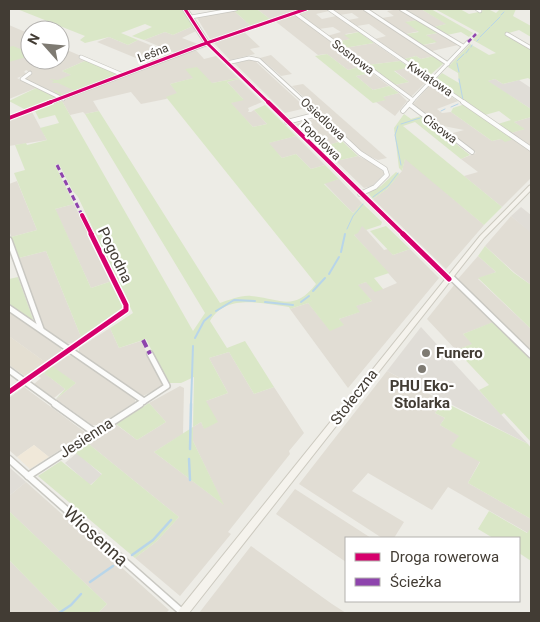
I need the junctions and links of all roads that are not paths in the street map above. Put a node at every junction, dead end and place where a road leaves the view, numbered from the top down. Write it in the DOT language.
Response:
graph roads {
  1 [pos="185,9"];
  2 [pos="236,9"];
  3 [pos="306,9"];
  4 [pos="329,9"];
  5 [pos="365,9"];
  6 [pos="401,9"];
  7 [pos="295,13"];
  8 [pos="191,17"];
  9 [pos="507,34"];
  10 [pos="468,42"];
  11 [pos="207,43"];
  12 [pos="463,46"];
  13 [pos="531,48"];
  14 [pos="81,57"];
  15 [pos="227,63"];
  16 [pos="448,64"];
  17 [pos="30,73"];
  18 [pos="123,75"];
  19 [pos="431,80"];
  20 [pos="63,99"];
  21 [pos="413,100"];
  22 [pos="410,104"];
  23 [pos="403,112"];
  24 [pos="318,114"];
  25 [pos="9,118"];
  26 [pos="287,122"];
  27 [pos="531,150"];
  28 [pos="472,152"];
  29 [pos="531,187"];
  30 [pos="360,194"];
  31 [pos="82,215"];
  32 [pos="9,240"];
  33 [pos="450,278"];
  34 [pos="9,308"];
  35 [pos="41,330"];
  36 [pos="69,350"];
  37 [pos="150,354"];
  38 [pos="531,355"];
  39 [pos="9,370"];
  40 [pos="24,382"];
  41 [pos="9,392"];
  42 [pos="144,401"];
  43 [pos="94,432"];
  44 [pos="9,459"];
  45 [pos="28,476"];
  46 [pos="183,613"];
  1 -- 8 [label="street, Topolowa"];
  2 -- 8 [label="street"];
  3 -- 7 [label="street, Leśna"];
  4 -- 19 [label="street, Kwiatowa"];
  5 -- 16 [label="street"];
  6 -- 12 [label="street"];
  7 -- 11 [label="street, Leśna"];
  7 -- 21 [label="street, Sosnowa"];
  8 -- 11 [label="street, Topolowa"];
  9 -- 13 [label="street"];
  10 -- 12 [label="street, Cisowa"];
  11 -- 15 [label="street, Topolowa"];
  11 -- 18 [label="street, Leśna"];
  12 -- 16 [label="street, Cisowa"];
  14 -- 18 [label="street"];
  15 -- 24 [label="street, Osiedlowa"];
  15 -- 26 [label="street, Topolowa"];
  16 -- 19 [label="street, Cisowa"];
  17 -- 20 [label="street"];
  18 -- 20 [label="street, Leśna"];
  19 -- 21 [label="street, Cisowa"];
  19 -- 27 [label="street, Kwiatowa"];
  20 -- 25 [label="street, Leśna"];
  21 -- 22 [label="street, Cisowa"];
  22 -- 23 [label="street, Cisowa"];
  22 -- 28 [label="street, Cisowa"];
  24 -- 26 [label="street"];
  24 -- 30 [label="street, Osiedlowa"];
  26 -- 30 [label="street, Topolowa"];
  29 -- 33 [label="main road, Stołeczna"];
  30 -- 33 [label="street, Topolowa"];
  31 -- 36 [label="street, Pogodna"];
  32 -- 35 [label="street"];
  33 -- 38 [label="street, Topolowa"];
  33 -- 46 [label="main road, Stołeczna"];
  34 -- 35 [label="street"];
  35 -- 36 [label="street"];
  36 -- 40 [label="street"];
  36 -- 42 [label="street"];
  37 -- 42 [label="street, Jesienna"];
  39 -- 40 [label="street"];
  40 -- 41 [label="street"];
  40 -- 43 [label="street"];
  42 -- 43 [label="street, Jesienna"];
  43 -- 45 [label="street, Jesienna"];
  44 -- 45 [label="street, Wiosenna"];
  45 -- 46 [label="street, Wiosenna"];
}
